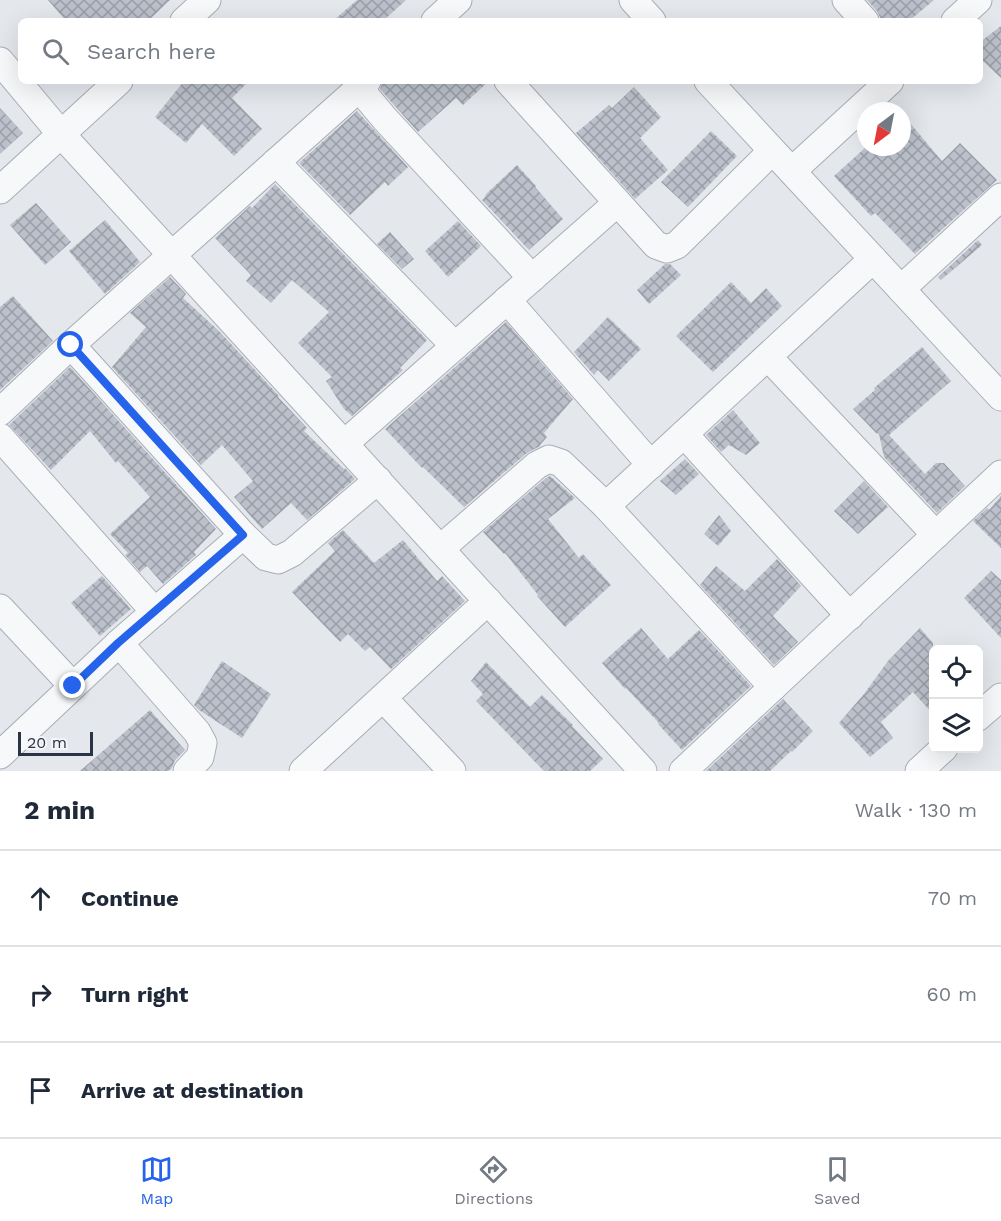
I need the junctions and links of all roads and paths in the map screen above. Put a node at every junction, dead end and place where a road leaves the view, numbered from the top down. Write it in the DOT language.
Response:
graph roads {
  1 [pos="207,0"];
  2 [pos="633,0"];
  3 [pos="846,0"];
  4 [pos="978,0"];
  5 [pos="187,18"];
  6 [pos="649,18"];
  7 [pos="862,18"];
  8 [pos="958,18"];
  9 [pos="0,61"];
  10 [pos="18,83"];
  11 [pos="19,84"];
  12 [pos="116,84"];
  13 [pos="511,84"];
  14 [pos="711,84"];
  15 [pos="887,84"];
  16 [pos="363,85"];
  17 [pos="61,134"];
  18 [pos="772,150"];
  19 [pos="276,162"];
  20 [pos="792,171"];
  21 [pos="0,190"];
  22 [pos="1001,197"];
  23 [pos="617,203"];
  24 [pos="172,255"];
  25 [pos="873,259"];
  26 [pos="532,278"];
  27 [pos="901,289"];
  28 [pos="507,300"];
  29 [pos="71,345"];
  30 [pos="455,346"];
  31 [pos="768,357"];
  32 [pos="1001,397"];
  33 [pos="0,412"];
  34 [pos="684,434"];
  35 [pos="0,437"];
  36 [pos="344,444"];
  37 [pos="651,465"];
  38 [pos="1001,474"];
  39 [pos="378,480"];
  40 [pos="606,506"];
  41 [pos="243,535"];
  42 [pos="936,535"];
  43 [pos="440,549"];
  44 [pos="488,601"];
  45 [pos="0,608"];
  46 [pos="155,612"];
  47 [pos="850,616"];
  48 [pos="118,643"];
  49 [pos="73,686"];
  50 [pos="773,687"];
  51 [pos="1001,697"];
  52 [pos="383,698"];
  53 [pos="983,713"];
  54 [pos="939,753"];
  55 [pos="0,755"];
  56 [pos="187,771"];
  57 [pos="303,771"];
  58 [pos="452,771"];
  59 [pos="643,771"];
  60 [pos="682,771"];
  61 [pos="919,771"];
  1 -- 5 [label="street"];
  2 -- 6 [label="street"];
  3 -- 7 [label="street"];
  4 -- 8 [label="street"];
  9 -- 10 [label="street"];
  11 -- 17 [label="street"];
  12 -- 17 [label="street"];
  13 -- 23 [label="street"];
  14 -- 18 [label="street"];
  15 -- 20 [label="street"];
  16 -- 19 [label="street"];
  16 -- 26 [label="street"];
  17 -- 21 [label="street"];
  17 -- 24 [label="street"];
  18 -- 20 [label="street"];
  18 -- 23 [label="street"];
  19 -- 24 [label="street"];
  19 -- 30 [label="street"];
  20 -- 25 [label="street"];
  22 -- 27 [label="street"];
  23 -- 26 [label="street"];
  24 -- 29 [label="street"];
  24 -- 36 [label="street"];
  25 -- 27 [label="street"];
  25 -- 31 [label="street"];
  26 -- 28 [label="street"];
  27 -- 32 [label="street"];
  28 -- 30 [label="street"];
  28 -- 37 [label="street"];
  29 -- 33 [label="street"];
  29 -- 41 [label="street"];
  30 -- 36 [label="street"];
  31 -- 34 [label="street"];
  31 -- 42 [label="street"];
  34 -- 37 [label="street"];
  34 -- 47 [label="street"];
  35 -- 46 [label="street"];
  36 -- 39 [label="street"];
  37 -- 40 [label="street"];
  38 -- 42 [label="street"];
  39 -- 41 [label="street"];
  39 -- 43 [label="street"];
  40 -- 43 [label="street"];
  40 -- 50 [label="street"];
  41 -- 46 [label="street"];
  42 -- 47 [label="street"];
  43 -- 44 [label="street"];
  44 -- 52 [label="street"];
  44 -- 59 [label="street"];
  45 -- 49 [label="street"];
  46 -- 48 [label="street"];
  47 -- 50 [label="street"];
  48 -- 49 [label="street"];
  48 -- 56 [label="street"];
  49 -- 55 [label="street"];
  50 -- 60 [label="street"];
  51 -- 53 [label="street"];
  52 -- 57 [label="street"];
  52 -- 58 [label="street"];
  54 -- 61 [label="street"];
}
